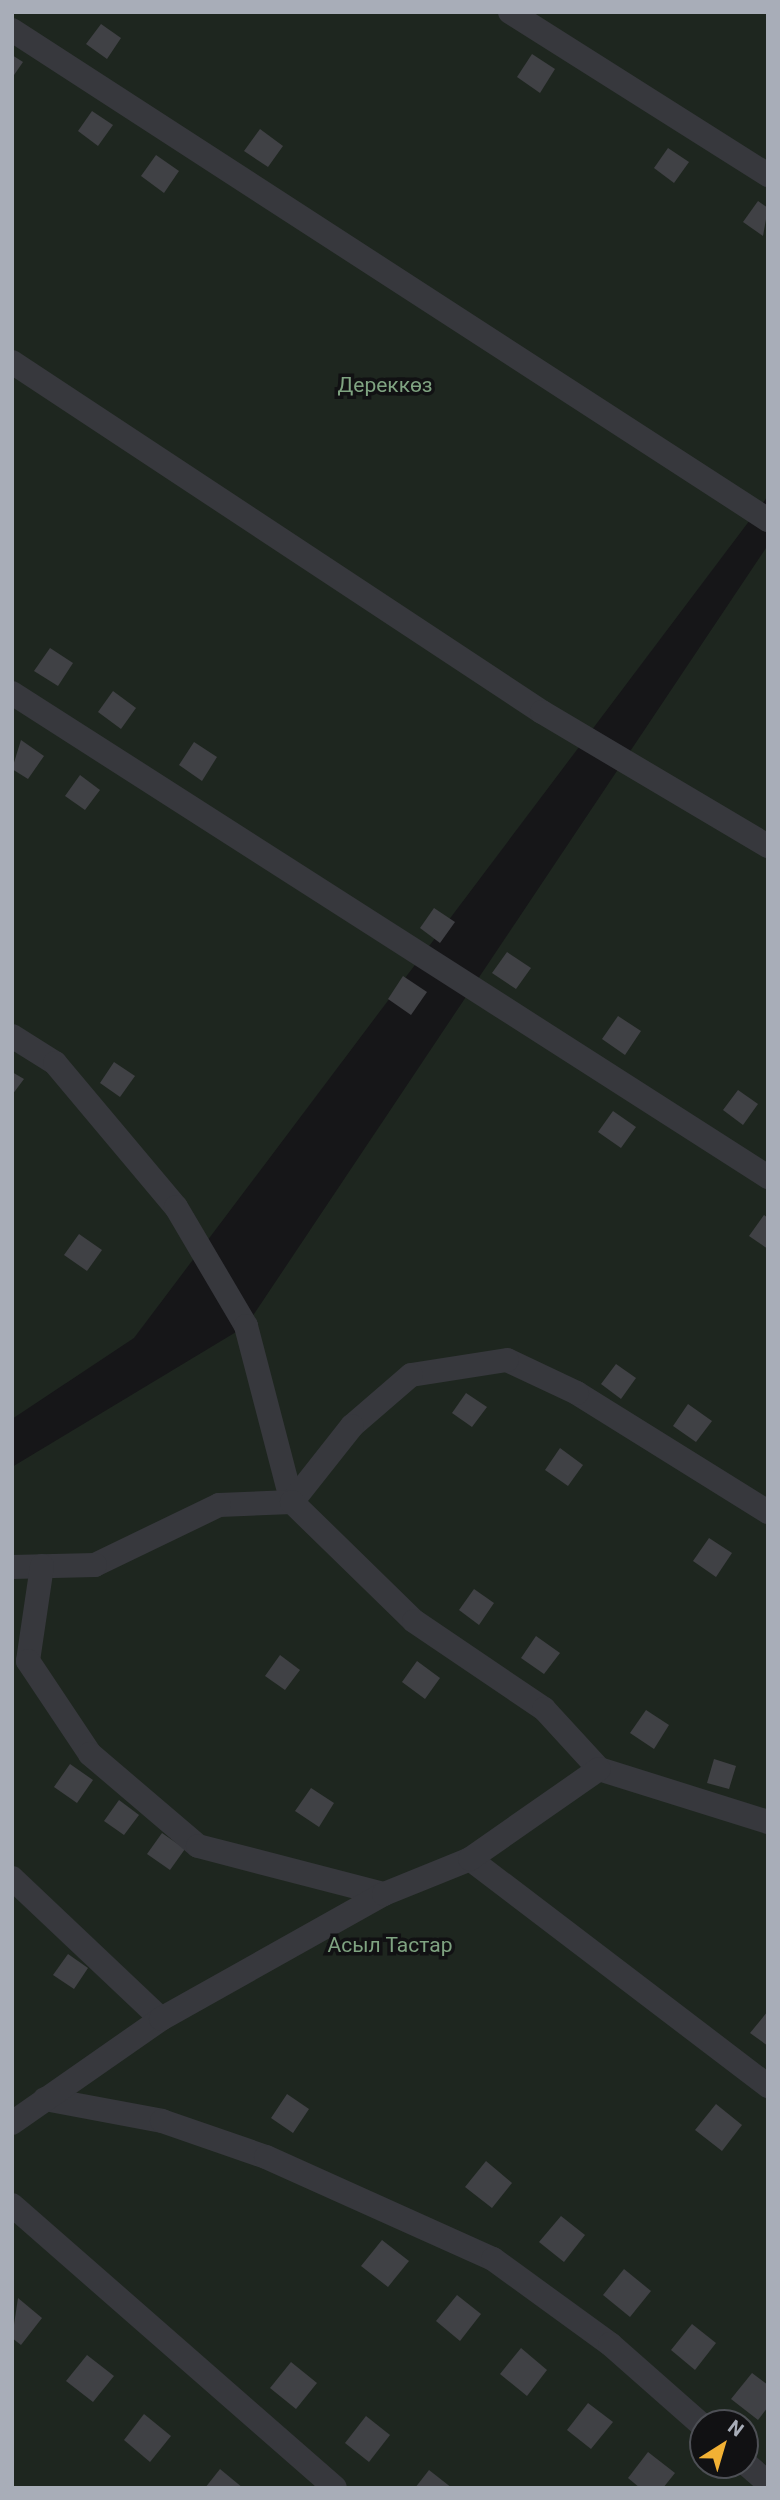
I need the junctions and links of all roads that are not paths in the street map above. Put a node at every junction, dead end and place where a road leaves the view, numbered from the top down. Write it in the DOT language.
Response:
graph roads {
  1 [pos="510,12"];
  2 [pos="12,30"];
  3 [pos="768,175"];
  4 [pos="12,362"];
  5 [pos="768,520"];
  6 [pos="12,693"];
  7 [pos="768,846"];
  8 [pos="12,1036"];
  9 [pos="768,1177"];
  10 [pos="292,1502"];
  11 [pos="768,1512"];
  12 [pos="42,1566"];
  13 [pos="12,1567"];
  14 [pos="599,1769"];
  15 [pos="768,1822"];
  16 [pos="470,1858"];
  17 [pos="12,1878"];
  18 [pos="384,1894"];
  19 [pos="161,2019"];
  20 [pos="768,2085"];
  21 [pos="46,2099"];
  22 [pos="12,2123"];
  23 [pos="12,2205"];
  24 [pos="689,2414"];
  25 [pos="335,2488"];
  1 -- 3 [label="street"];
  2 -- 5 [label="street"];
  4 -- 7 [label="street"];
  6 -- 9 [label="street"];
  8 -- 10 [label="street"];
  10 -- 11 [label="street"];
  10 -- 12 [label="street"];
  10 -- 14 [label="street"];
  12 -- 13 [label="street"];
  12 -- 18 [label="street"];
  14 -- 15 [label="street"];
  14 -- 16 [label="street"];
  16 -- 18 [label="street"];
  16 -- 20 [label="street"];
  17 -- 19 [label="street"];
  18 -- 19 [label="street"];
  19 -- 21 [label="street"];
  21 -- 22 [label="street"];
  21 -- 24 [label="street"];
  23 -- 25 [label="street"];
}
